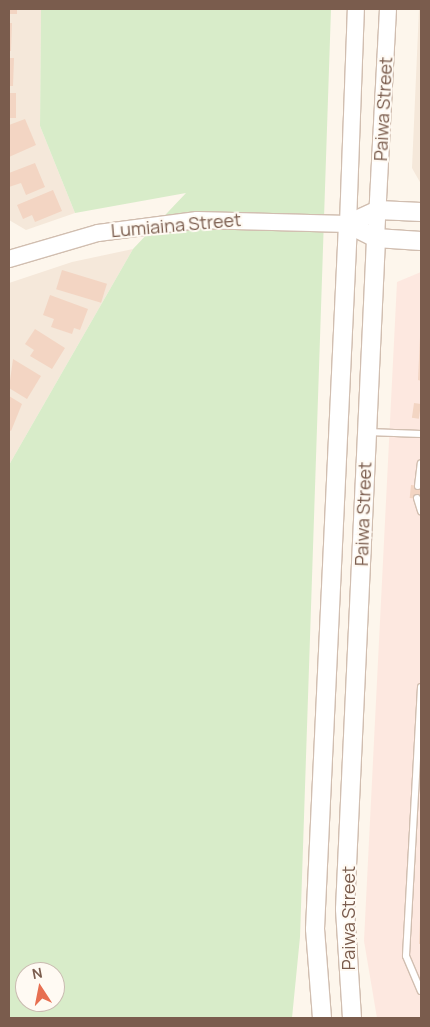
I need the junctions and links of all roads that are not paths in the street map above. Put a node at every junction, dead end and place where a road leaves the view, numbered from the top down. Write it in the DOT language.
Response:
graph roads {
  1 [pos="356,9"];
  2 [pos="388,9"];
  3 [pos="378,210"];
  4 [pos="421,212"];
  5 [pos="348,224"];
  6 [pos="376,238"];
  7 [pos="421,241"];
  8 [pos="9,259"];
  9 [pos="367,432"];
  10 [pos="421,434"];
  11 [pos="421,463"];
  12 [pos="418,486"];
  13 [pos="417,498"];
  14 [pos="421,510"];
  15 [pos="421,687"];
  16 [pos="421,991"];
  17 [pos="322,1018"];
  18 [pos="352,1018"];
  1 -- 5 [label="street, Paiwa Street"];
  2 -- 3 [label="street, Paiwa Street"];
  3 -- 4 [label="main road, Lumiaina Street"];
  3 -- 5 [label="main road, Lumiaina Street"];
  3 -- 6 [label="street, Paiwa Street"];
  5 -- 6 [label="main road, Lumiaina Street"];
  5 -- 8 [label="street, Lumiaina Street"];
  5 -- 17 [label="main road, Paiwa Street"];
  6 -- 7 [label="main road, Lumiaina Street"];
  6 -- 9 [label="main road, Paiwa Street"];
  9 -- 10 [label="lane"];
  9 -- 18 [label="main road, Paiwa Street"];
  11 -- 12 [label="lane"];
  13 -- 14 [label="lane"];
  15 -- 16 [label="lane"];
}
